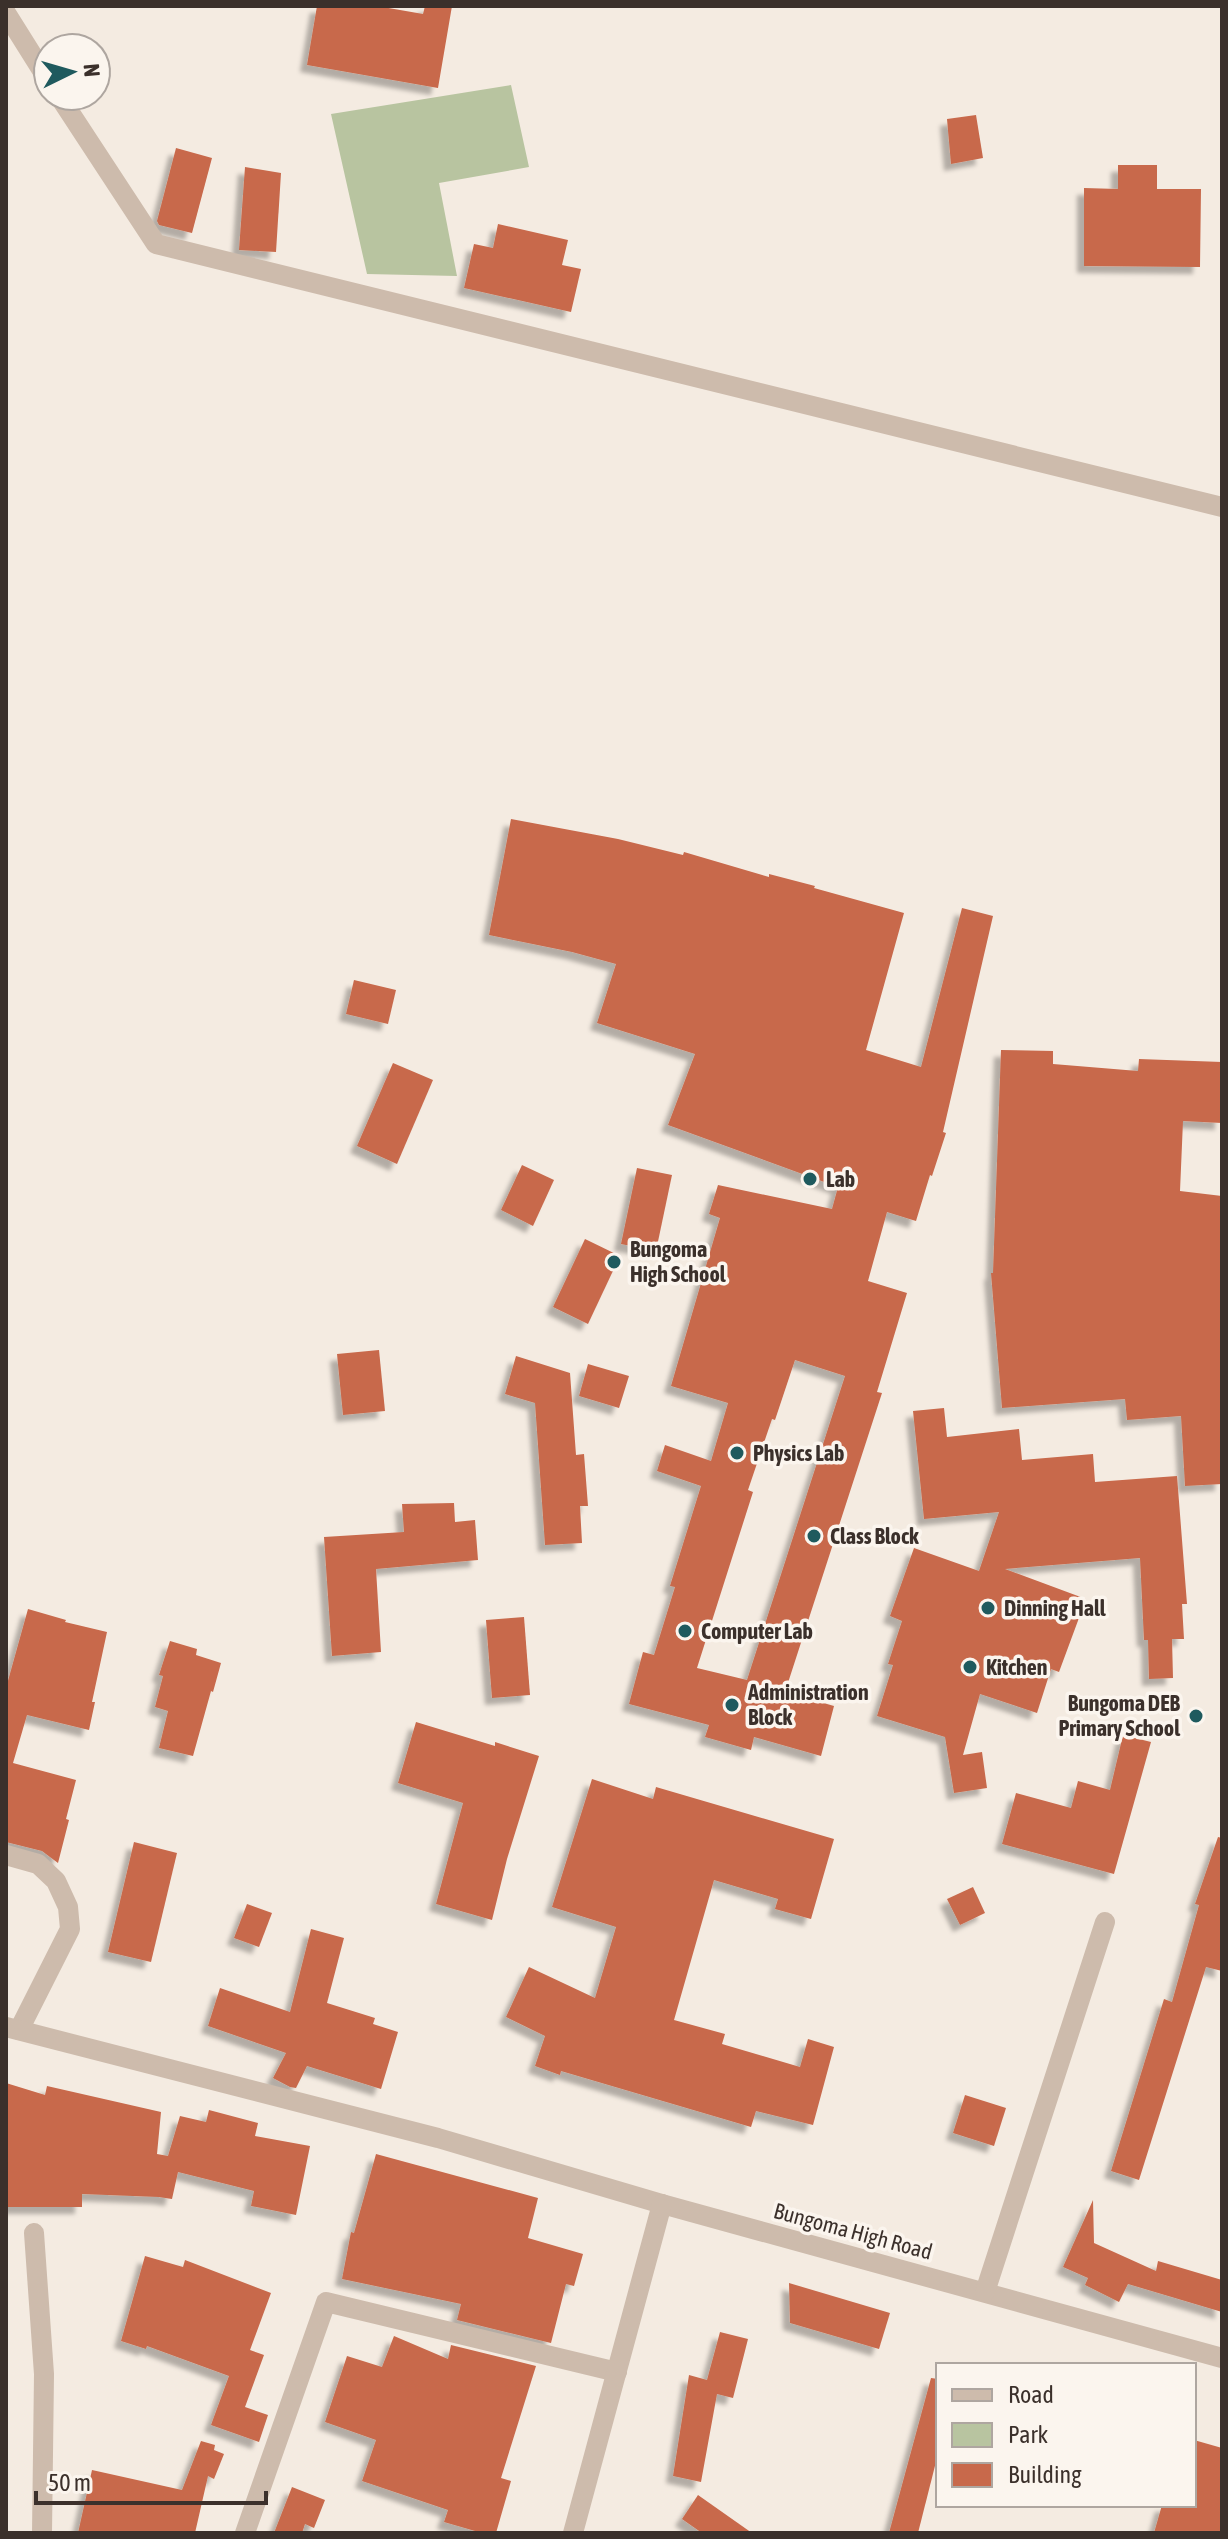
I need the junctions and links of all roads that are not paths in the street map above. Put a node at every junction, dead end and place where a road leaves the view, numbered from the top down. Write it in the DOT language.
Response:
graph roads {
  1 [pos="6,13"];
  2 [pos="32,54"];
  3 [pos="69,112"];
  4 [pos="1222,507"];
  5 [pos="6,1855"];
  6 [pos="1105,1922"];
  7 [pos="12,2028"];
  8 [pos="662,2204"];
  9 [pos="34,2233"];
  10 [pos="985,2292"];
  11 [pos="1222,2358"];
  12 [pos="617,2372"];
  13 [pos="42,2533"];
  14 [pos="245,2533"];
  15 [pos="573,2533"];
  1 -- 2 [label="street"];
  3 -- 4 [label="street"];
  5 -- 7 [label="street"];
  6 -- 10 [label="street"];
  7 -- 8 [label="street, Bungoma High Road"];
  8 -- 10 [label="street, Bungoma High Road"];
  8 -- 12 [label="street"];
  9 -- 13 [label="street"];
  10 -- 11 [label="street, Bungoma High Road"];
  12 -- 14 [label="street"];
  12 -- 15 [label="street"];
}
